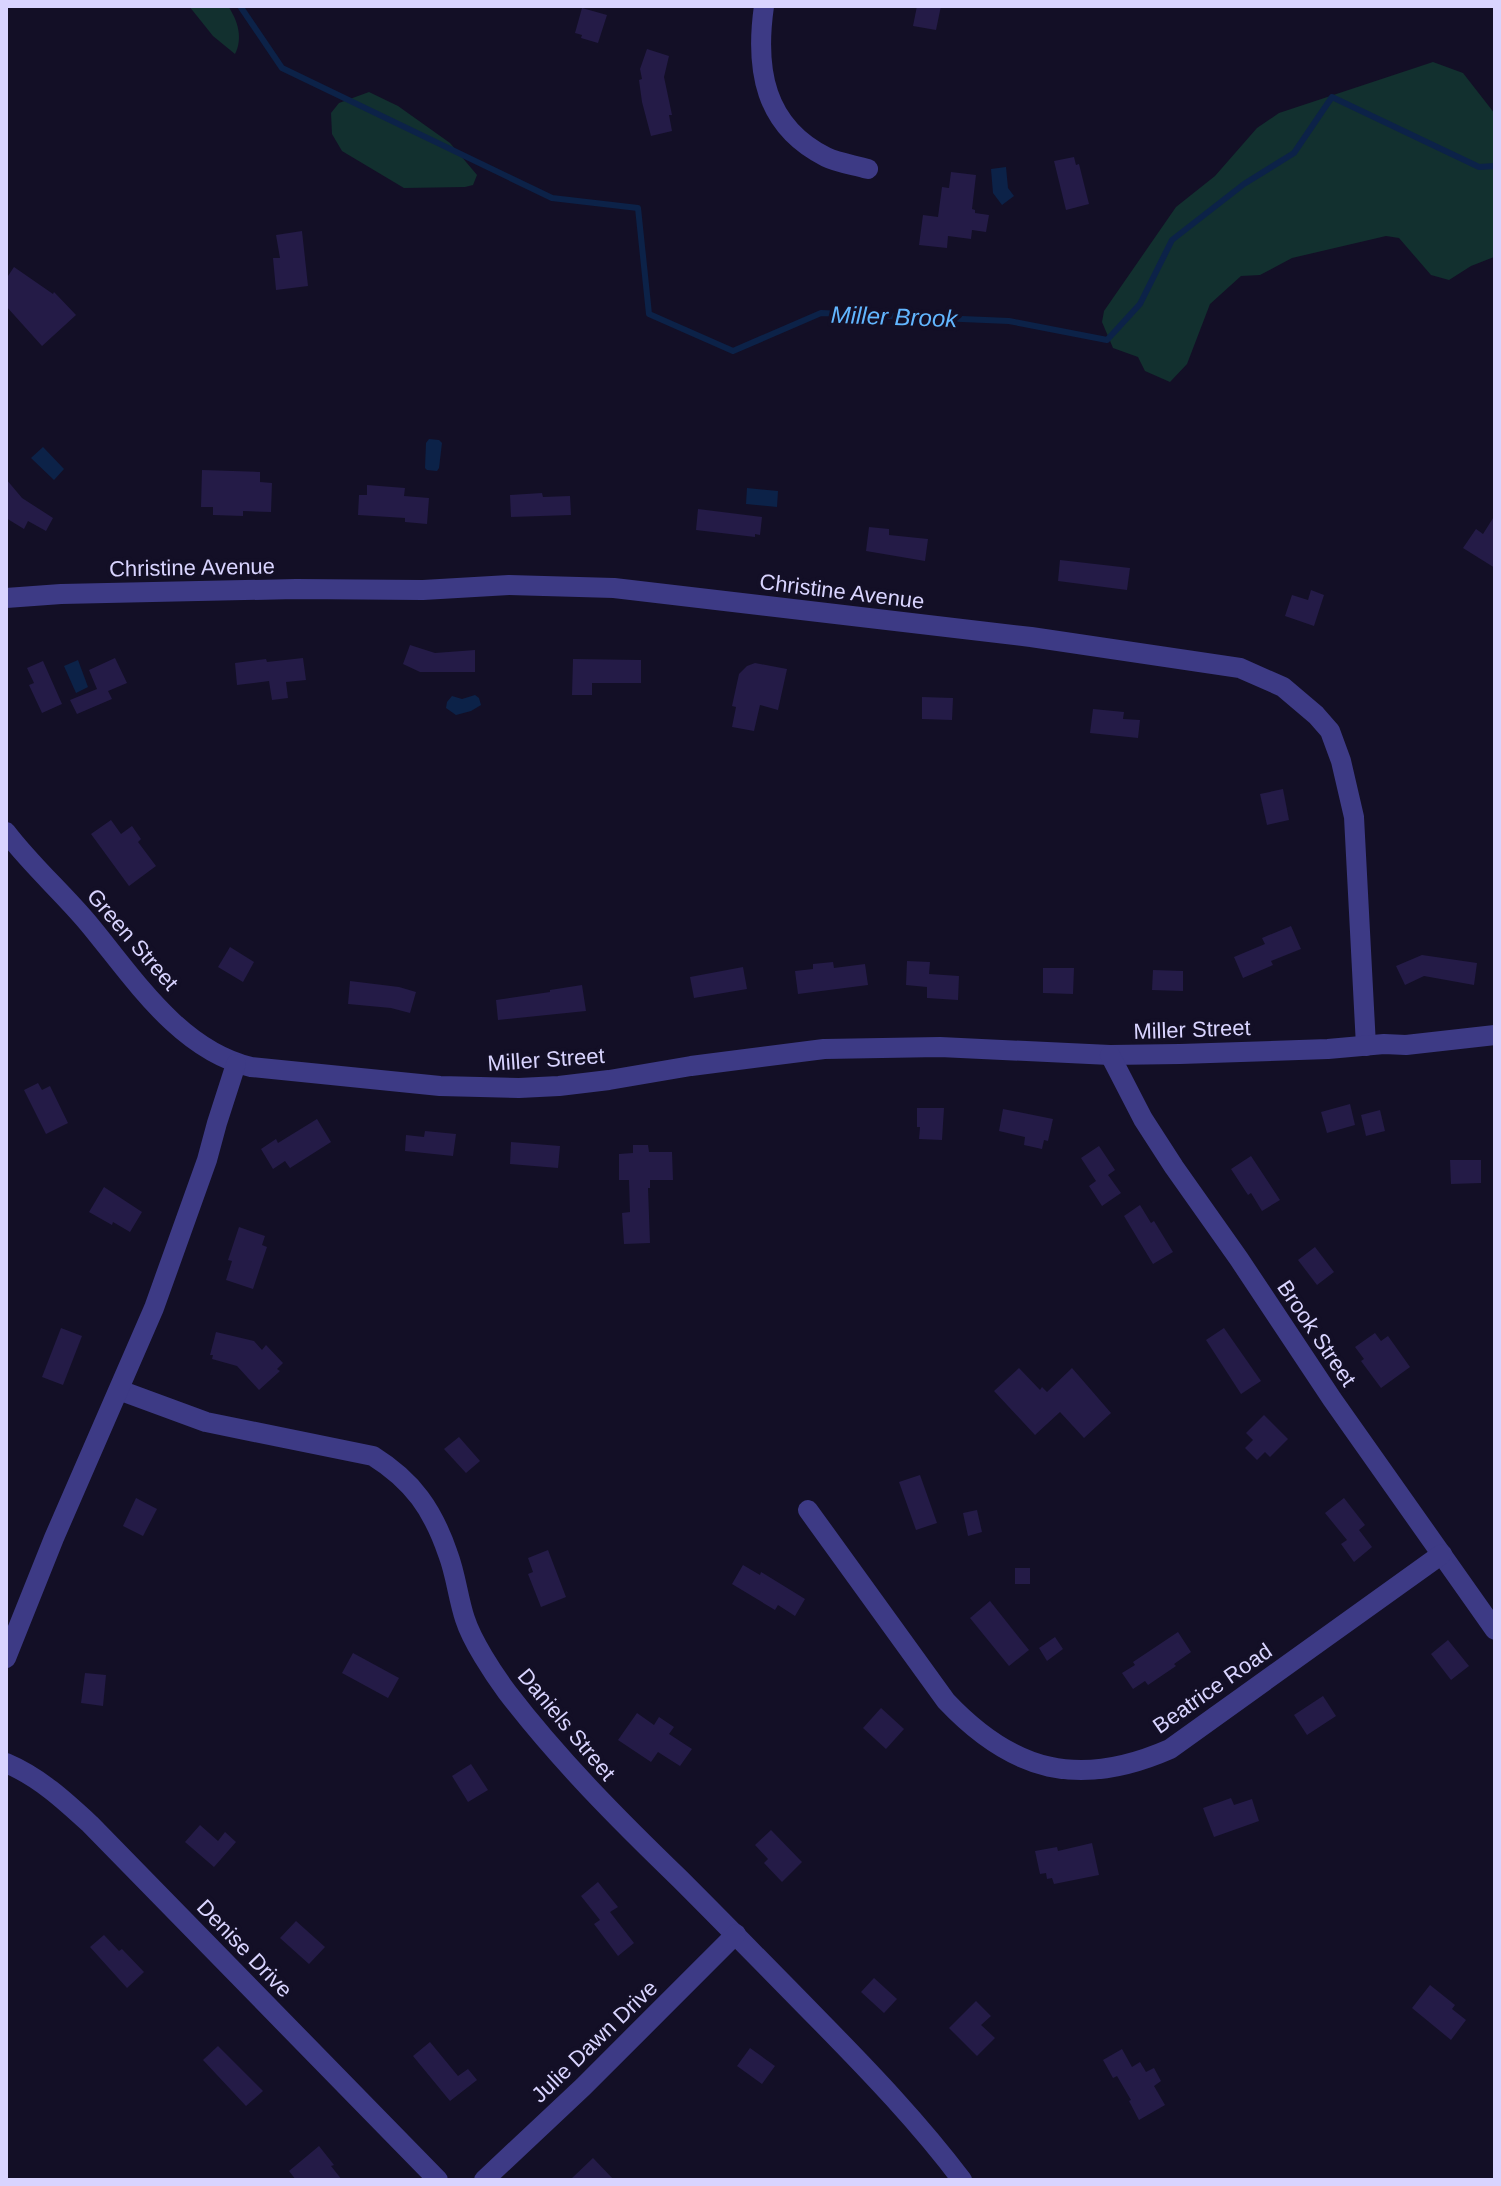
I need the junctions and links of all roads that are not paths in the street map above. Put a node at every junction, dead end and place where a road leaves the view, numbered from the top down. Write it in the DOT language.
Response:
graph roads {
  1 [pos="764,6"];
  2 [pos="868,169"];
  3 [pos="6,598"];
  4 [pos="6,832"];
  5 [pos="1495,1035"];
  6 [pos="1366,1046"];
  7 [pos="1110,1055"];
  8 [pos="236,1064"];
  9 [pos="119,1390"];
  10 [pos="808,1510"];
  11 [pos="1442,1554"];
  12 [pos="1495,1630"];
  13 [pos="6,1658"];
  14 [pos="6,1763"];
  15 [pos="736,1934"];
  16 [pos="438,2180"];
  17 [pos="484,2180"];
  18 [pos="962,2180"];
  1 -- 2 [label="street"];
  3 -- 6 [label="street, Christine Avenue"];
  4 -- 8 [label="street, Green Street"];
  5 -- 6 [label="street, Miller Street"];
  6 -- 7 [label="street, Miller Street"];
  7 -- 8 [label="street, Miller Street"];
  7 -- 11 [label="street, Brook Street"];
  8 -- 9 [label="street"];
  9 -- 13 [label="street"];
  9 -- 15 [label="street, Daniels Street"];
  10 -- 11 [label="street, Beatrice Road"];
  11 -- 12 [label="street, Brook Street"];
  14 -- 16 [label="street, Denise Drive"];
  15 -- 17 [label="street, Julie Dawn Drive"];
  15 -- 18 [label="street, Daniels Street"];
}
